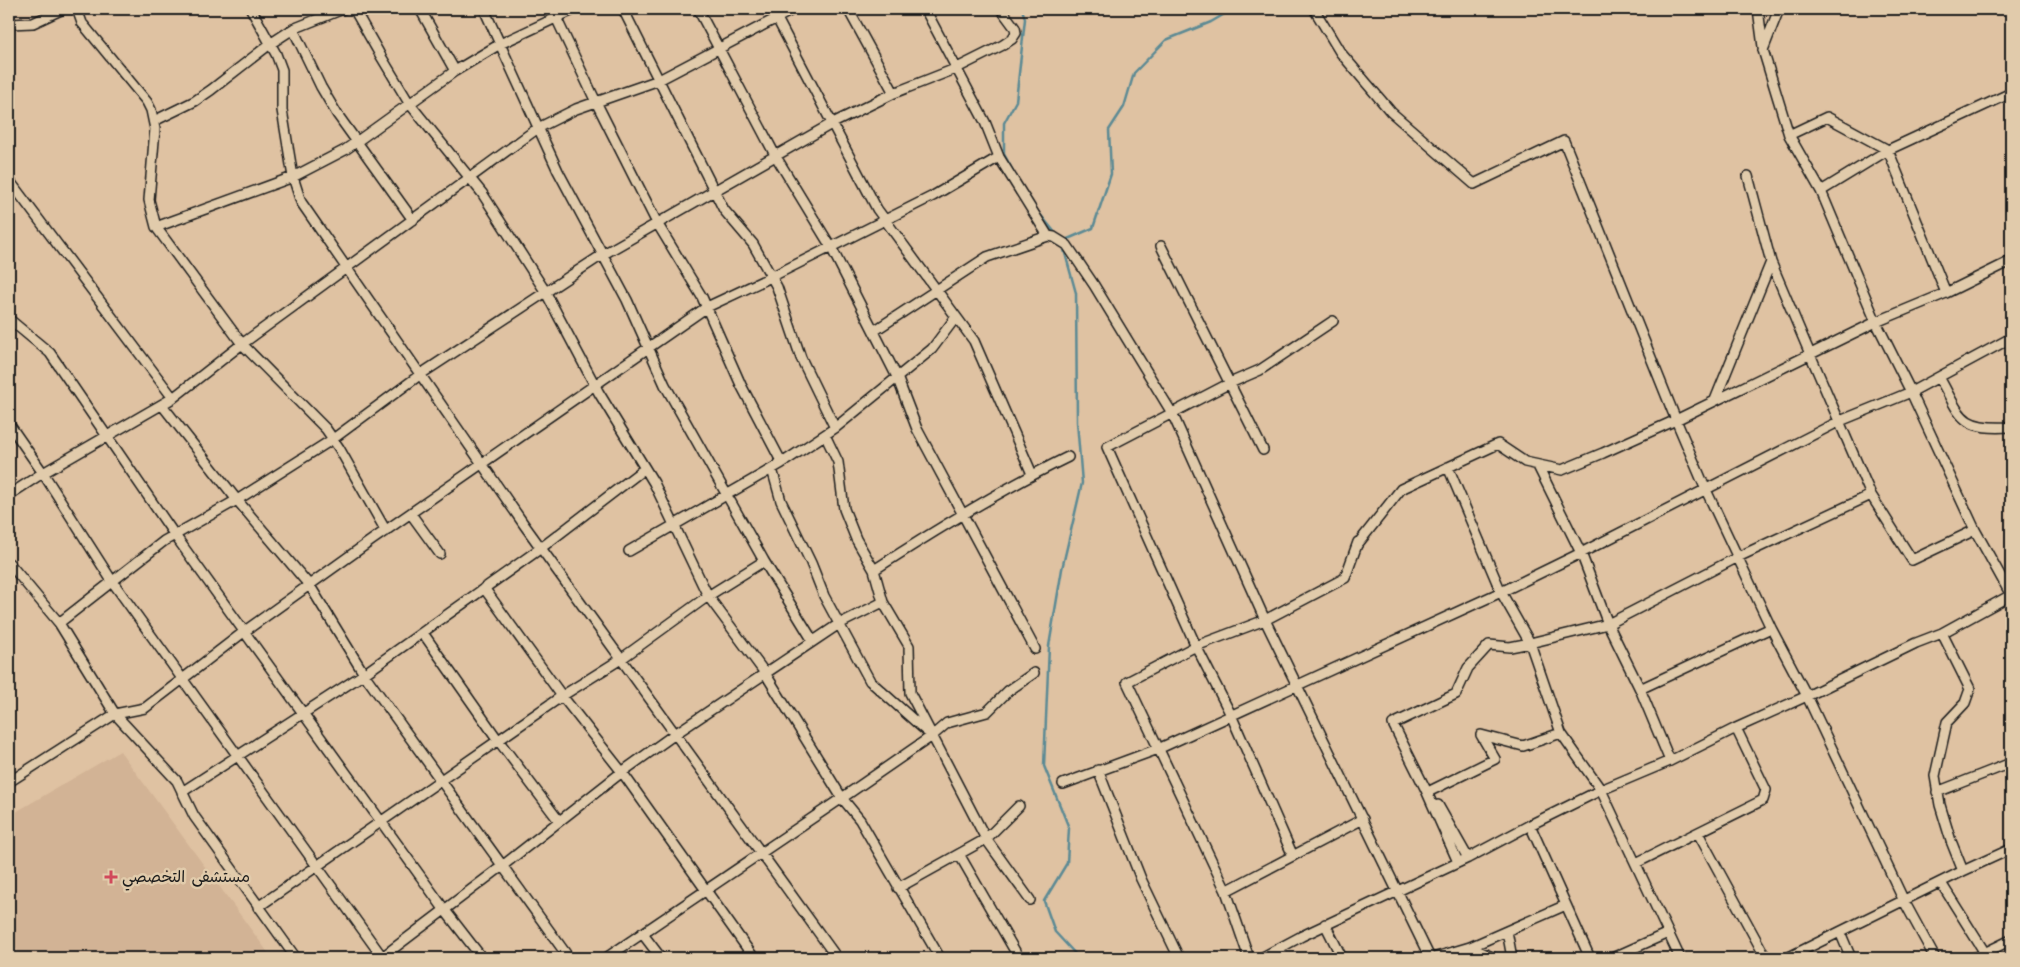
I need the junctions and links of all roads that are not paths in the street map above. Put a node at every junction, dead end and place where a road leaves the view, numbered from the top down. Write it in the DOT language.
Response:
graph roads {
  1 [pos="63,9"];
  2 [pos="78,9"];
  3 [pos="251,9"];
  4 [pos="343,9"];
  5 [pos="354,9"];
  6 [pos="420,9"];
  7 [pos="484,9"];
  8 [pos="575,9"];
  9 [pos="624,9"];
  10 [pos="698,9"];
  11 [pos="772,9"];
  12 [pos="794,9"];
  13 [pos="848,9"];
  14 [pos="925,9"];
  15 [pos="1001,9"];
  16 [pos="1314,9"];
  17 [pos="1758,9"];
  18 [pos="1779,9"];
  19 [pos="554,13"];
  20 [pos="776,19"];
  21 [pos="9,24"];
  22 [pos="293,29"];
  23 [pos="270,44"];
  24 [pos="500,44"];
  25 [pos="719,48"];
  26 [pos="1763,50"];
  27 [pos="955,69"];
  28 [pos="455,71"];
  29 [pos="659,80"];
  30 [pos="894,92"];
  31 [pos="2011,93"];
  32 [pos="596,102"];
  33 [pos="409,103"];
  34 [pos="154,121"];
  35 [pos="833,123"];
  36 [pos="538,128"];
  37 [pos="1789,135"];
  38 [pos="357,142"];
  39 [pos="1888,150"];
  40 [pos="775,155"];
  41 [pos="999,157"];
  42 [pos="1748,176"];
  43 [pos="293,177"];
  44 [pos="470,178"];
  45 [pos="9,180"];
  46 [pos="714,189"];
  47 [pos="1821,191"];
  48 [pos="884,219"];
  49 [pos="413,220"];
  50 [pos="657,223"];
  51 [pos="156,227"];
  52 [pos="1048,236"];
  53 [pos="831,246"];
  54 [pos="1161,246"];
  55 [pos="602,255"];
  56 [pos="2011,261"];
  57 [pos="1771,262"];
  58 [pos="347,268"];
  59 [pos="771,277"];
  60 [pos="935,290"];
  61 [pos="545,291"];
  62 [pos="1946,293"];
  63 [pos="707,307"];
  64 [pos="956,316"];
  65 [pos="9,319"];
  66 [pos="1333,321"];
  67 [pos="1876,322"];
  68 [pos="874,331"];
  69 [pos="2011,341"];
  70 [pos="242,344"];
  71 [pos="648,348"];
  72 [pos="1810,354"];
  73 [pos="421,374"];
  74 [pos="897,377"];
  75 [pos="1939,378"];
  76 [pos="1230,383"];
  77 [pos="596,387"];
  78 [pos="1911,392"];
  79 [pos="173,398"];
  80 [pos="1715,400"];
  81 [pos="162,406"];
  82 [pos="1172,413"];
  83 [pos="1676,420"];
  84 [pos="1840,421"];
  85 [pos="9,424"];
  86 [pos="835,428"];
  87 [pos="2011,428"];
  88 [pos="825,435"];
  89 [pos="108,436"];
  90 [pos="333,439"];
  91 [pos="1263,450"];
  92 [pos="1068,457"];
  93 [pos="782,463"];
  94 [pos="483,464"];
  95 [pos="1538,466"];
  96 [pos="1448,467"];
  97 [pos="772,469"];
  98 [pos="644,470"];
  99 [pos="43,473"];
  100 [pos="1032,474"];
  101 [pos="1706,490"];
  102 [pos="727,495"];
  103 [pos="1871,495"];
  104 [pos="9,496"];
  105 [pos="237,500"];
  106 [pos="411,514"];
  107 [pos="962,514"];
  108 [pos="674,526"];
  109 [pos="1975,530"];
  110 [pos="386,531"];
  111 [pos="174,534"];
  112 [pos="541,548"];
  113 [pos="629,551"];
  114 [pos="1581,553"];
  115 [pos="440,554"];
  116 [pos="1738,557"];
  117 [pos="764,561"];
  118 [pos="9,564"];
  119 [pos="874,570"];
  120 [pos="112,581"];
  121 [pos="310,586"];
  122 [pos="484,588"];
  123 [pos="1501,592"];
  124 [pos="708,596"];
  125 [pos="883,602"];
  126 [pos="1265,620"];
  127 [pos="59,623"];
  128 [pos="839,624"];
  129 [pos="1608,624"];
  130 [pos="1771,628"];
  131 [pos="244,632"];
  132 [pos="1942,632"];
  133 [pos="423,633"];
  134 [pos="813,641"];
  135 [pos="1530,643"];
  136 [pos="1196,646"];
  137 [pos="1035,649"];
  138 [pos="621,659"];
  139 [pos="764,673"];
  140 [pos="1034,673"];
  141 [pos="364,674"];
  142 [pos="182,679"];
  143 [pos="1297,686"];
  144 [pos="1640,689"];
  145 [pos="562,696"];
  146 [pos="1807,696"];
  147 [pos="303,713"];
  148 [pos="115,714"];
  149 [pos="1231,715"];
  150 [pos="1393,724"];
  151 [pos="1736,728"];
  152 [pos="1561,733"];
  153 [pos="675,734"];
  154 [pos="932,736"];
  155 [pos="498,740"];
  156 [pos="1158,749"];
  157 [pos="238,755"];
  158 [pos="1670,761"];
  159 [pos="2011,763"];
  160 [pos="1098,770"];
  161 [pos="622,772"];
  162 [pos="440,780"];
  163 [pos="9,782"];
  164 [pos="1063,784"];
  165 [pos="1601,790"];
  166 [pos="1430,791"];
  167 [pos="182,792"];
  168 [pos="1937,792"];
  169 [pos="842,798"];
  170 [pos="1019,806"];
  171 [pos="1363,819"];
  172 [pos="381,821"];
  173 [pos="559,821"];
  174 [pos="1530,825"];
  175 [pos="1698,833"];
  176 [pos="986,839"];
  177 [pos="2011,848"];
  178 [pos="762,853"];
  179 [pos="958,854"];
  180 [pos="1293,856"];
  181 [pos="1468,858"];
  182 [pos="1458,862"];
  183 [pos="1636,863"];
  184 [pos="316,866"];
  185 [pos="501,867"];
  186 [pos="1963,871"];
  187 [pos="1940,883"];
  188 [pos="898,888"];
  189 [pos="706,890"];
  190 [pos="1398,890"];
  191 [pos="1226,891"];
  192 [pos="1030,900"];
  193 [pos="1904,901"];
  194 [pos="1566,905"];
  195 [pos="258,907"];
  196 [pos="444,909"];
  197 [pos="1325,924"];
  198 [pos="1507,931"];
  199 [pos="1840,932"];
  200 [pos="642,933"];
  201 [pos="1668,933"];
  202 [pos="2010,944"];
  203 [pos="1470,947"];
  204 [pos="1985,953"];
  205 [pos="296,958"];
  206 [pos="382,958"];
  207 [pos="482,958"];
  208 [pos="569,958"];
  209 [pos="606,958"];
  210 [pos="661,958"];
  211 [pos="754,958"];
  212 [pos="837,958"];
  213 [pos="940,958"];
  214 [pos="1019,958"];
  215 [pos="1179,958"];
  216 [pos="1249,958"];
  217 [pos="1261,958"];
  218 [pos="1342,958"];
  219 [pos="1432,958"];
  220 [pos="1494,958"];
  221 [pos="1512,958"];
  222 [pos="1590,958"];
  223 [pos="1612,958"];
  224 [pos="1680,958"];
  225 [pos="1766,958"];
  226 [pos="1787,958"];
  227 [pos="1851,958"];
  228 [pos="1935,958"];
  229 [pos="1974,958"];
  1 -- 21 [label="street"];
  2 -- 34 [label="street"];
  3 -- 23 [label="street"];
  4 -- 22 [label="street"];
  5 -- 33 [label="street"];
  6 -- 28 [label="street"];
  7 -- 24 [label="street"];
  8 -- 19 [label="street"];
  9 -- 29 [label="street"];
  10 -- 25 [label="street"];
  11 -- 20 [label="street"];
  12 -- 20 [label="street"];
  13 -- 30 [label="street"];
  14 -- 27 [label="street"];
  15 -- 27 [label="street"];
  16 -- 83 [label="street"];
  17 -- 26 [label="street"];
  18 -- 26 [label="street"];
  19 -- 24 [label="street"];
  19 -- 32 [label="street"];
  20 -- 25 [label="street"];
  20 -- 35 [label="street"];
  22 -- 23 [label="street"];
  22 -- 38 [label="street"];
  23 -- 34 [label="street"];
  23 -- 43 [label="street"];
  24 -- 28 [label="street"];
  24 -- 36 [label="street"];
  25 -- 29 [label="street"];
  25 -- 40 [label="street"];
  26 -- 37 [label="street"];
  27 -- 30 [label="street"];
  27 -- 41 [label="street"];
  28 -- 33 [label="street"];
  29 -- 32 [label="street"];
  29 -- 46 [label="street"];
  30 -- 35 [label="street"];
  31 -- 39 [label="street"];
  32 -- 36 [label="street"];
  32 -- 50 [label="street"];
  33 -- 38 [label="street"];
  33 -- 44 [label="street"];
  34 -- 51 [label="street"];
  35 -- 40 [label="street"];
  35 -- 48 [label="street"];
  36 -- 44 [label="street"];
  36 -- 55 [label="street"];
  37 -- 39 [label="street"];
  37 -- 47 [label="street"];
  38 -- 43 [label="street"];
  38 -- 49 [label="street"];
  39 -- 47 [label="street"];
  39 -- 62 [label="street"];
  40 -- 46 [label="street"];
  40 -- 53 [label="street"];
  41 -- 48 [label="street"];
  41 -- 52 [label="street"];
  42 -- 57 [label="street"];
  43 -- 51 [label="street"];
  43 -- 58 [label="street"];
  44 -- 49 [label="street"];
  44 -- 61 [label="street"];
  45 -- 79 [label="street"];
  46 -- 50 [label="street"];
  46 -- 59 [label="street"];
  47 -- 67 [label="street"];
  48 -- 53 [label="street"];
  48 -- 60 [label="street"];
  49 -- 58 [label="street"];
  50 -- 55 [label="street"];
  50 -- 63 [label="street"];
  51 -- 70 [label="street"];
  52 -- 60 [label="street"];
  52 -- 82 [label="street"];
  53 -- 59 [label="street"];
  53 -- 68 [label="street"];
  54 -- 76 [label="street"];
  55 -- 61 [label="street"];
  55 -- 71 [label="street"];
  56 -- 62 [label="street"];
  57 -- 72 [label="street"];
  57 -- 80 [label="street"];
  58 -- 70 [label="street"];
  58 -- 73 [label="street"];
  59 -- 63 [label="street"];
  59 -- 86 [label="street"];
  60 -- 64 [label="street"];
  60 -- 68 [label="street"];
  61 -- 73 [label="street"];
  61 -- 77 [label="street"];
  62 -- 67 [label="street"];
  63 -- 71 [label="street"];
  63 -- 93 [label="street"];
  64 -- 74 [label="street"];
  64 -- 100 [label="street"];
  65 -- 89 [label="street"];
  66 -- 76 [label="street"];
  67 -- 72 [label="street"];
  67 -- 78 [label="street"];
  68 -- 74 [label="street"];
  69 -- 75 [label="street"];
  70 -- 79 [label="street"];
  70 -- 90 [label="street"];
  71 -- 77 [label="street"];
  71 -- 102 [label="street"];
  72 -- 80 [label="street"];
  72 -- 84 [label="street"];
  73 -- 90 [label="street"];
  73 -- 94 [label="street"];
  74 -- 86 [label="street"];
  74 -- 107 [label="street"];
  75 -- 78 [label="street"];
  75 -- 87 [label="street"];
  76 -- 82 [label="street"];
  76 -- 91 [label="street"];
  77 -- 94 [label="street"];
  77 -- 98 [label="street"];
  78 -- 84 [label="street"];
  78 -- 109 [label="street"];
  79 -- 81 [label="street"];
  80 -- 83 [label="street"];
  81 -- 89 [label="street"];
  81 -- 105 [label="street"];
  82 -- 126 [label="street"];
  82 -- 136 [label="street"];
  83 -- 95 [label="street"];
  83 -- 101 [label="street"];
  84 -- 101 [label="street"];
  84 -- 103 [label="street"];
  85 -- 99 [label="street"];
  86 -- 88 [label="street"];
  88 -- 93 [label="street"];
  88 -- 119 [label="street"];
  89 -- 99 [label="street"];
  89 -- 111 [label="street"];
  90 -- 105 [label="street"];
  90 -- 110 [label="street"];
  92 -- 100 [label="street"];
  93 -- 97 [label="street"];
  94 -- 106 [label="street"];
  94 -- 112 [label="street"];
  95 -- 96 [label="street"];
  95 -- 114 [label="street"];
  96 -- 123 [label="street"];
  96 -- 126 [label="street"];
  97 -- 102 [label="street"];
  97 -- 128 [label="street"];
  98 -- 108 [label="street"];
  98 -- 112 [label="street"];
  99 -- 104 [label="street"];
  99 -- 120 [label="street"];
  100 -- 107 [label="street"];
  101 -- 114 [label="street"];
  101 -- 116 [label="street"];
  102 -- 108 [label="street"];
  102 -- 117 [label="street"];
  103 -- 109 [label="street"];
  103 -- 116 [label="street"];
  105 -- 111 [label="street"];
  105 -- 121 [label="street"];
  106 -- 110 [label="street"];
  106 -- 115 [label="street"];
  107 -- 119 [label="street"];
  107 -- 137 [label="street"];
  108 -- 113 [label="street"];
  108 -- 124 [label="street"];
  109 -- 132 [label="street"];
  110 -- 121 [label="street"];
  111 -- 120 [label="street"];
  111 -- 131 [label="street"];
  112 -- 122 [label="street"];
  112 -- 138 [label="street"];
  114 -- 123 [label="street"];
  114 -- 129 [label="street"];
  116 -- 129 [label="street"];
  116 -- 130 [label="street"];
  117 -- 124 [label="street"];
  117 -- 134 [label="street"];
  118 -- 127 [label="street"];
  119 -- 125 [label="street"];
  120 -- 127 [label="street"];
  120 -- 142 [label="street"];
  121 -- 131 [label="street"];
  121 -- 141 [label="street"];
  122 -- 133 [label="street"];
  122 -- 145 [label="street"];
  123 -- 135 [label="street"];
  123 -- 143 [label="street"];
  124 -- 138 [label="street"];
  124 -- 139 [label="street"];
  125 -- 128 [label="street"];
  125 -- 154 [label="street"];
  126 -- 136 [label="street"];
  126 -- 143 [label="street"];
  127 -- 148 [label="street"];
  128 -- 134 [label="street"];
  128 -- 154 [label="street"];
  129 -- 135 [label="street"];
  129 -- 144 [label="street"];
  130 -- 144 [label="street"];
  130 -- 146 [label="street"];
  131 -- 142 [label="street"];
  131 -- 147 [label="street"];
  132 -- 146 [label="street"];
  132 -- 168 [label="street"];
  133 -- 141 [label="street"];
  133 -- 155 [label="street"];
  134 -- 139 [label="street"];
  135 -- 150 [label="street"];
  135 -- 152 [label="street"];
  136 -- 149 [label="street"];
  136 -- 156 [label="street"];
  138 -- 145 [label="street"];
  138 -- 153 [label="street"];
  139 -- 153 [label="street"];
  139 -- 169 [label="street"];
  140 -- 154 [label="street"];
  141 -- 147 [label="street"];
  141 -- 162 [label="street"];
  142 -- 148 [label="street"];
  142 -- 157 [label="street"];
  143 -- 149 [label="street"];
  143 -- 171 [label="street"];
  144 -- 158 [label="street"];
  145 -- 155 [label="street"];
  145 -- 161 [label="street"];
  146 -- 151 [label="street"];
  146 -- 193 [label="street"];
  147 -- 157 [label="street"];
  147 -- 172 [label="street"];
  148 -- 163 [label="street"];
  148 -- 167 [label="street"];
  149 -- 156 [label="street"];
  149 -- 180 [label="street"];
  150 -- 166 [label="street"];
  150 -- 182 [label="street"];
  151 -- 158 [label="street"];
  151 -- 175 [label="street"];
  152 -- 165 [label="street"];
  152 -- 166 [label="street"];
  153 -- 161 [label="street"];
  153 -- 178 [label="street"];
  154 -- 169 [label="street"];
  154 -- 176 [label="street"];
  155 -- 162 [label="street"];
  155 -- 173 [label="street"];
  156 -- 160 [label="street"];
  156 -- 191 [label="street"];
  157 -- 167 [label="street"];
  157 -- 184 [label="street"];
  158 -- 165 [label="street"];
  159 -- 168 [label="street"];
  160 -- 164 [label="street"];
  160 -- 215 [label="street"];
  161 -- 173 [label="street"];
  161 -- 189 [label="street"];
  162 -- 172 [label="street"];
  162 -- 185 [label="street"];
  165 -- 174 [label="street"];
  165 -- 183 [label="street"];
  166 -- 181 [label="street"];
  167 -- 195 [label="street"];
  168 -- 186 [label="street"];
  169 -- 178 [label="street"];
  169 -- 188 [label="street"];
  170 -- 176 [label="street"];
  171 -- 180 [label="street"];
  171 -- 190 [label="street"];
  172 -- 184 [label="street"];
  172 -- 196 [label="street"];
  173 -- 185 [label="street"];
  174 -- 181 [label="street"];
  174 -- 194 [label="street"];
  175 -- 183 [label="street"];
  175 -- 225 [label="street"];
  176 -- 179 [label="street"];
  176 -- 192 [label="street"];
  177 -- 186 [label="street"];
  178 -- 189 [label="street"];
  178 -- 212 [label="street"];
  179 -- 188 [label="street"];
  179 -- 214 [label="street"];
  180 -- 191 [label="street"];
  181 -- 182 [label="street"];
  182 -- 190 [label="street"];
  183 -- 201 [label="street"];
  184 -- 195 [label="street"];
  184 -- 206 [label="street"];
  185 -- 196 [label="street"];
  185 -- 208 [label="street"];
  186 -- 187 [label="street"];
  187 -- 193 [label="street"];
  187 -- 204 [label="street"];
  188 -- 213 [label="street"];
  189 -- 200 [label="street"];
  189 -- 211 [label="street"];
  190 -- 197 [label="street"];
  190 -- 219 [label="street"];
  191 -- 216 [label="street"];
  193 -- 199 [label="street"];
  193 -- 228 [label="street"];
  194 -- 198 [label="street"];
  194 -- 222 [label="street"];
  195 -- 205 [label="street"];
  196 -- 206 [label="street"];
  196 -- 207 [label="street"];
  197 -- 217 [label="street"];
  197 -- 218 [label="street"];
  198 -- 203 [label="street"];
  198 -- 221 [label="street"];
  199 -- 226 [label="street"];
  199 -- 227 [label="street"];
  200 -- 209 [label="street"];
  200 -- 210 [label="street"];
  201 -- 223 [label="street"];
  201 -- 224 [label="street"];
  202 -- 204 [label="street"];
  203 -- 219 [label="street"];
  203 -- 220 [label="street"];
  204 -- 229 [label="street"];
}
